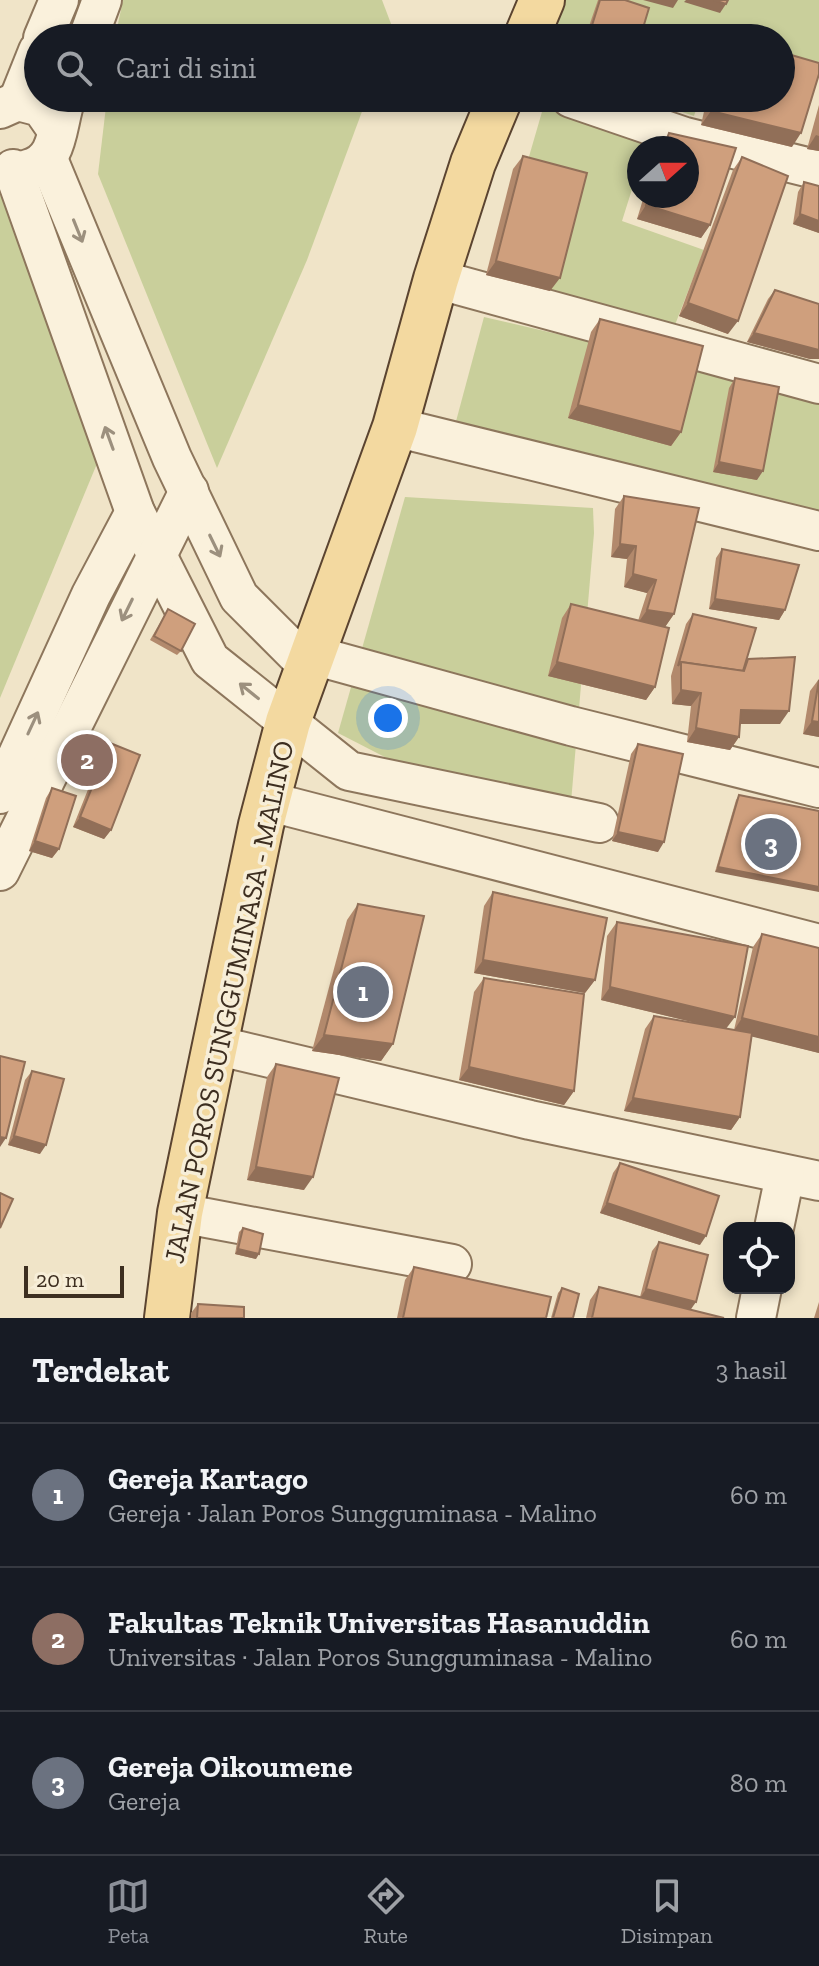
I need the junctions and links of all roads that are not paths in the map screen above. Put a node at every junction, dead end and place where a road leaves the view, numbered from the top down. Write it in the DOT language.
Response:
graph roads {
  1 [pos="59,0"];
  2 [pos="102,0"];
  3 [pos="542,0"];
  4 [pos="49,24"];
  5 [pos="93,24"];
  6 [pos="532,24"];
  7 [pos="24,77"];
  8 [pos="9,105"];
  9 [pos="40,112"];
  10 [pos="494,112"];
  11 [pos="612,112"];
  12 [pos="36,143"];
  13 [pos="819,170"];
  14 [pos="436,279"];
  15 [pos="819,384"];
  16 [pos="395,427"];
  17 [pos="189,491"];
  18 [pos="135,512"];
  19 [pos="819,531"];
  20 [pos="156,552"];
  21 [pos="311,661"];
  22 [pos="288,722"];
  23 [pos="819,788"];
  24 [pos="0,794"];
  25 [pos="267,801"];
  26 [pos="599,823"];
  27 [pos="0,871"];
  28 [pos="819,944"];
  29 [pos="215,1045"];
  30 [pos="802,1178"];
  31 [pos="180,1213"];
  32 [pos="777,1222"];
  33 [pos="452,1264"];
  34 [pos="761,1294"];
  35 [pos="167,1318"];
  36 [pos="756,1318"];
  1 -- 4 [label="street"];
  2 -- 5 [label="street"];
  3 -- 6 [label="main road"];
  7 -- 8 [label="street"];
  9 -- 12 [label="street"];
  10 -- 14 [label="main road, JALAN POROS SUNGGUMINASA - MALINO"];
  11 -- 13 [label="street"];
  12 -- 17 [label="street, one-way"];
  18 -- 12 [label="street, one-way"];
  14 -- 15 [label="street"];
  14 -- 16 [label="main road, JALAN POROS SUNGGUMINASA - MALINO"];
  16 -- 19 [label="street"];
  16 -- 21 [label="main road, JALAN POROS SUNGGUMINASA - MALINO"];
  17 -- 20 [label="street"];
  17 -- 21 [label="street, one-way"];
  18 -- 20 [label="street"];
  24 -- 18 [label="street, one-way"];
  22 -- 20 [label="street, one-way"];
  20 -- 27 [label="street, one-way"];
  21 -- 22 [label="main road, JALAN POROS SUNGGUMINASA - MALINO"];
  21 -- 23 [label="street"];
  22 -- 25 [label="main road, JALAN POROS SUNGGUMINASA - MALINO"];
  22 -- 26 [label="street"];
  25 -- 28 [label="street"];
  25 -- 29 [label="main road, JALAN POROS SUNGGUMINASA - MALINO"];
  29 -- 30 [label="street"];
  29 -- 31 [label="main road, JALAN POROS SUNGGUMINASA - MALINO"];
  30 -- 32 [label="street"];
  31 -- 33 [label="street"];
  31 -- 35 [label="main road, JALAN POROS SUNGGUMINASA - MALINO"];
  34 -- 36 [label="street"];
}
